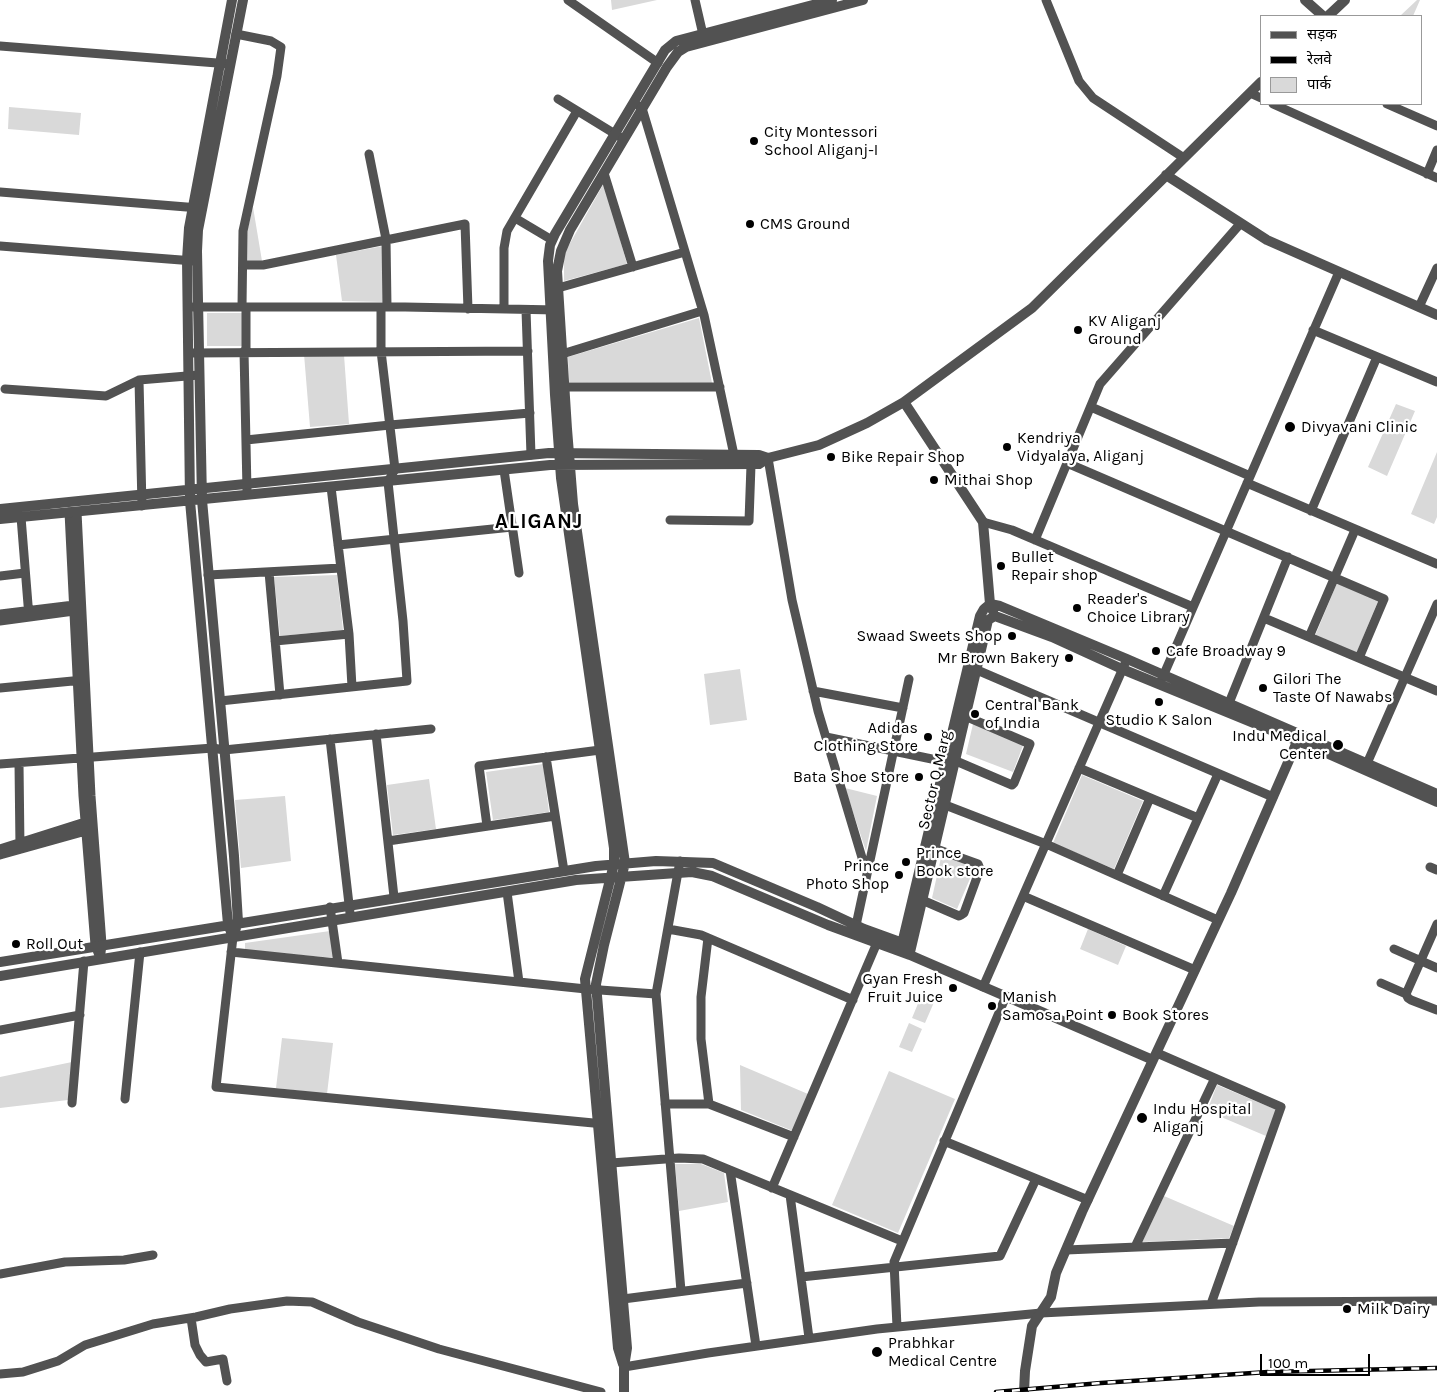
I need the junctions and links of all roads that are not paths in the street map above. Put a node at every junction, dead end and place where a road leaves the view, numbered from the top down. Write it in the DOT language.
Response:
graph roads {
  1 [pos="232,0"];
  2 [pos="243,0"];
  3 [pos="568,0"];
  4 [pos="696,0"];
  5 [pos="832,0"];
  6 [pos="863,0"];
  7 [pos="1046,0"];
  8 [pos="1305,0"];
  9 [pos="1344,0"];
  10 [pos="801,8"];
  11 [pos="1322,15"];
  12 [pos="1329,15"];
  13 [pos="236,34"];
  14 [pos="704,38"];
  15 [pos="0,46"];
  16 [pos="225,63"];
  17 [pos="658,63"];
  18 [pos="1260,83"];
  19 [pos="1250,93"];
  20 [pos="1260,98"];
  21 [pos="558,99"];
  22 [pos="638,105"];
  23 [pos="1275,105"];
  24 [pos="1389,105"];
  25 [pos="577,111"];
  26 [pos="1437,126"];
  27 [pos="619,137"];
  28 [pos="1437,150"];
  29 [pos="369,154"];
  30 [pos="1184,158"];
  31 [pos="604,173"];
  32 [pos="1427,174"];
  33 [pos="1166,175"];
  34 [pos="1437,178"];
  35 [pos="0,192"];
  36 [pos="197,207"];
  37 [pos="516,218"];
  38 [pos="1240,224"];
  39 [pos="386,239"];
  40 [pos="552,240"];
  41 [pos="0,246"];
  42 [pos="685,252"];
  43 [pos="192,261"];
  44 [pos="243,264"];
  45 [pos="633,267"];
  46 [pos="1437,268"];
  47 [pos="1339,272"];
  48 [pos="558,288"];
  49 [pos="193,307"];
  50 [pos="244,307"];
  51 [pos="1419,307"];
  52 [pos="384,308"];
  53 [pos="468,309"];
  54 [pos="504,309"];
  55 [pos="526,310"];
  56 [pos="555,310"];
  57 [pos="702,311"];
  58 [pos="1437,315"];
  59 [pos="1313,330"];
  60 [pos="245,351"];
  61 [pos="381,351"];
  62 [pos="528,351"];
  63 [pos="194,352"];
  64 [pos="562,354"];
  65 [pos="1377,357"];
  66 [pos="194,376"];
  67 [pos="139,380"];
  68 [pos="1437,382"];
  69 [pos="564,387"];
  70 [pos="720,387"];
  71 [pos="5,389"];
  72 [pos="904,402"];
  73 [pos="1091,407"];
  74 [pos="530,413"];
  75 [pos="390,425"];
  76 [pos="246,440"];
  77 [pos="564,453"];
  78 [pos="531,455"];
  79 [pos="734,455"];
  80 [pos="768,458"];
  81 [pos="1067,463"];
  82 [pos="751,464"];
  83 [pos="565,465"];
  84 [pos="395,469"];
  85 [pos="504,470"];
  86 [pos="1248,480"];
  87 [pos="388,482"];
  88 [pos="247,484"];
  89 [pos="331,488"];
  90 [pos="202,489"];
  91 [pos="190,490"];
  92 [pos="247,496"];
  93 [pos="142,500"];
  94 [pos="202,500"];
  95 [pos="190,501"];
  96 [pos="0,508"];
  97 [pos="1311,511"];
  98 [pos="73,512"];
  99 [pos="21,517"];
  100 [pos="0,519"];
  101 [pos="670,520"];
  102 [pos="983,522"];
  103 [pos="512,527"];
  104 [pos="1355,530"];
  105 [pos="1226,531"];
  106 [pos="394,538"];
  107 [pos="1035,540"];
  108 [pos="338,545"];
  109 [pos="1288,558"];
  110 [pos="1437,564"];
  111 [pos="341,568"];
  112 [pos="269,572"];
  113 [pos="25,573"];
  114 [pos="519,573"];
  115 [pos="208,575"];
  116 [pos="0,576"];
  117 [pos="1335,578"];
  118 [pos="990,604"];
  119 [pos="1437,604"];
  120 [pos="1193,607"];
  121 [pos="77,608"];
  122 [pos="0,614"];
  123 [pos="28,614"];
  124 [pos="585,616"];
  125 [pos="995,616"];
  126 [pos="1264,618"];
  127 [pos="0,621"];
  128 [pos="349,634"];
  129 [pos="1309,637"];
  130 [pos="275,641"];
  131 [pos="1359,658"];
  132 [pos="1125,664"];
  133 [pos="972,668"];
  134 [pos="1405,677"];
  135 [pos="909,679"];
  136 [pos="1162,679"];
  137 [pos="82,680"];
  138 [pos="352,687"];
  139 [pos="0,688"];
  140 [pos="813,691"];
  141 [pos="1437,691"];
  142 [pos="280,695"];
  143 [pos="220,701"];
  144 [pos="903,708"];
  145 [pos="1226,708"];
  146 [pos="965,716"];
  147 [pos="1099,722"];
  148 [pos="431,729"];
  149 [pos="376,734"];
  150 [pos="826,737"];
  151 [pos="1298,738"];
  152 [pos="330,739"];
  153 [pos="213,748"];
  154 [pos="224,750"];
  155 [pos="600,750"];
  156 [pos="894,751"];
  157 [pos="546,757"];
  158 [pos="85,759"];
  159 [pos="950,761"];
  160 [pos="19,763"];
  161 [pos="0,764"];
  162 [pos="1365,767"];
  163 [pos="1079,768"];
  164 [pos="1218,774"];
  165 [pos="1437,794"];
  166 [pos="1273,797"];
  167 [pos="1150,798"];
  168 [pos="1437,802"];
  169 [pos="940,803"];
  170 [pos="555,816"];
  171 [pos="1198,818"];
  172 [pos="88,826"];
  173 [pos="487,826"];
  174 [pos="388,841"];
  175 [pos="1046,844"];
  176 [pos="20,846"];
  177 [pos="930,846"];
  178 [pos="0,849"];
  179 [pos="0,855"];
  180 [pos="680,861"];
  181 [pos="625,863"];
  182 [pos="614,864"];
  183 [pos="870,864"];
  184 [pos="564,871"];
  185 [pos="678,873"];
  186 [pos="1116,875"];
  187 [pos="616,877"];
  188 [pos="507,892"];
  189 [pos="1023,896"];
  190 [pos="1163,896"];
  191 [pos="394,897"];
  192 [pos="922,900"];
  193 [pos="349,904"];
  194 [pos="330,907"];
  195 [pos="351,918"];
  196 [pos="1218,920"];
  197 [pos="332,921"];
  198 [pos="233,923"];
  199 [pos="1437,924"];
  200 [pos="668,929"];
  201 [pos="855,930"];
  202 [pos="233,937"];
  203 [pos="708,938"];
  204 [pos="879,939"];
  205 [pos="98,945"];
  206 [pos="906,949"];
  207 [pos="1394,949"];
  208 [pos="140,952"];
  209 [pos="231,952"];
  210 [pos="100,958"];
  211 [pos="84,961"];
  212 [pos="1421,961"];
  213 [pos="0,962"];
  214 [pos="338,963"];
  215 [pos="1437,968"];
  216 [pos="1195,970"];
  217 [pos="0,976"];
  218 [pos="519,982"];
  219 [pos="1382,983"];
  220 [pos="984,987"];
  221 [pos="591,989"];
  222 [pos="656,994"];
  223 [pos="1406,994"];
  224 [pos="1006,996"];
  225 [pos="852,1000"];
  226 [pos="1437,1010"];
  227 [pos="80,1015"];
  228 [pos="0,1030"];
  229 [pos="1155,1056"];
  230 [pos="1215,1078"];
  231 [pos="125,1100"];
  232 [pos="72,1102"];
  233 [pos="665,1104"];
  234 [pos="708,1104"];
  235 [pos="602,1123"];
  236 [pos="794,1138"];
  237 [pos="944,1141"];
  238 [pos="669,1159"];
  239 [pos="610,1163"];
  240 [pos="730,1170"];
  241 [pos="1036,1178"];
  242 [pos="772,1188"];
  243 [pos="790,1195"];
  244 [pos="1088,1200"];
  245 [pos="902,1241"];
  246 [pos="1233,1243"];
  247 [pos="1135,1247"];
  248 [pos="1066,1250"];
  249 [pos="153,1255"];
  250 [pos="894,1267"];
  251 [pos="0,1274"];
  252 [pos="802,1277"];
  253 [pos="747,1283"];
  254 [pos="681,1291"];
  255 [pos="623,1299"];
  256 [pos="1437,1301"];
  257 [pos="1211,1304"];
  258 [pos="1041,1313"];
  259 [pos="191,1318"];
  260 [pos="897,1327"];
  261 [pos="809,1338"];
  262 [pos="756,1346"];
  263 [pos="624,1367"];
  264 [pos="0,1374"];
  265 [pos="227,1381"];
  266 [pos="601,1392"];
  267 [pos="624,1392"];
  268 [pos="1024,1392"];
  1 -- 16 [label="street"];
  2 -- 13 [label="street"];
  3 -- 17 [label="street"];
  4 -- 14 [label="street"];
  5 -- 10 [label="street"];
  6 -- 10 [label="street"];
  7 -- 30 [label="street"];
  8 -- 11 [label="street"];
  9 -- 12 [label="street"];
  10 -- 14 [label="street"];
  13 -- 16 [label="street"];
  13 -- 44 [label="street"];
  14 -- 17 [label="street"];
  14 -- 22 [label="street"];
  15 -- 16 [label="street"];
  16 -- 36 [label="street"];
  17 -- 22 [label="street"];
  18 -- 19 [label="street"];
  19 -- 20 [label="street"];
  19 -- 30 [label="street"];
  21 -- 25 [label="street"];
  22 -- 27 [label="street"];
  22 -- 42 [label="street"];
  23 -- 32 [label="street"];
  24 -- 26 [label="street"];
  25 -- 27 [label="street"];
  25 -- 37 [label="street"];
  27 -- 31 [label="street"];
  27 -- 40 [label="street"];
  28 -- 32 [label="street"];
  29 -- 39 [label="street"];
  30 -- 33 [label="street"];
  31 -- 45 [label="street"];
  31 -- 48 [label="street"];
  32 -- 34 [label="street"];
  33 -- 38 [label="street"];
  33 -- 72 [label="street"];
  35 -- 36 [label="street"];
  36 -- 43 [label="street"];
  37 -- 40 [label="street"];
  37 -- 54 [label="street"];
  38 -- 47 [label="street"];
  38 -- 73 [label="street"];
  39 -- 44 [label="street"];
  39 -- 52 [label="street"];
  39 -- 53 [label="street"];
  40 -- 56 [label="street"];
  41 -- 43 [label="street"];
  42 -- 45 [label="street"];
  42 -- 57 [label="street"];
  43 -- 49 [label="street"];
  44 -- 50 [label="street"];
  45 -- 48 [label="street"];
  46 -- 51 [label="street"];
  47 -- 51 [label="street"];
  47 -- 59 [label="street"];
  48 -- 56 [label="street"];
  49 -- 50 [label="street"];
  49 -- 63 [label="street"];
  50 -- 52 [label="street"];
  50 -- 60 [label="street"];
  51 -- 58 [label="street"];
  52 -- 53 [label="street"];
  52 -- 61 [label="street"];
  53 -- 54 [label="street"];
  54 -- 55 [label="street"];
  55 -- 56 [label="street"];
  55 -- 62 [label="street"];
  56 -- 64 [label="street"];
  56 -- 77 [label="street"];
  57 -- 64 [label="street"];
  57 -- 70 [label="street"];
  59 -- 65 [label="street"];
  59 -- 86 [label="street"];
  60 -- 61 [label="street"];
  60 -- 63 [label="street"];
  60 -- 76 [label="street"];
  61 -- 62 [label="street"];
  61 -- 75 [label="street"];
  62 -- 74 [label="street"];
  63 -- 66 [label="street"];
  64 -- 69 [label="street"];
  65 -- 68 [label="street"];
  65 -- 97 [label="street"];
  66 -- 67 [label="street"];
  66 -- 90 [label="street"];
  66 -- 91 [label="street"];
  67 -- 71 [label="street"];
  67 -- 93 [label="street"];
  69 -- 70 [label="street"];
  69 -- 77 [label="street"];
  70 -- 79 [label="street"];
  72 -- 80 [label="street"];
  72 -- 102 [label="street"];
  73 -- 81 [label="street"];
  73 -- 86 [label="street"];
  74 -- 75 [label="street"];
  74 -- 78 [label="street"];
  75 -- 76 [label="street"];
  75 -- 84 [label="street"];
  76 -- 88 [label="street"];
  77 -- 78 [label="street"];
  77 -- 79 [label="street"];
  77 -- 83 [label="street"];
  78 -- 84 [label="street"];
  79 -- 80 [label="street"];
  80 -- 82 [label="street"];
  80 -- 140 [label="street"];
  81 -- 105 [label="street"];
  81 -- 107 [label="street"];
  82 -- 83 [label="street"];
  82 -- 101 [label="street"];
  83 -- 85 [label="street"];
  83 -- 124 [label="street"];
  84 -- 87 [label="street"];
  84 -- 88 [label="street"];
  85 -- 87 [label="street"];
  85 -- 103 [label="street"];
  86 -- 97 [label="street"];
  86 -- 105 [label="street"];
  87 -- 89 [label="street"];
  87 -- 106 [label="street"];
  88 -- 90 [label="street"];
  88 -- 92 [label="street"];
  89 -- 92 [label="street"];
  89 -- 108 [label="street"];
  90 -- 91 [label="street"];
  90 -- 94 [label="street"];
  91 -- 93 [label="street"];
  91 -- 95 [label="street"];
  92 -- 94 [label="street"];
  93 -- 95 [label="street"];
  93 -- 96 [label="street"];
  93 -- 98 [label="street"];
  94 -- 95 [label="street"];
  94 -- 115 [label="street"];
  95 -- 153 [label="street"];
  97 -- 104 [label="street"];
  98 -- 99 [label="street"];
  98 -- 121 [label="street"];
  99 -- 100 [label="street"];
  99 -- 113 [label="street"];
  102 -- 107 [label="street"];
  102 -- 118 [label="street"];
  103 -- 106 [label="street"];
  103 -- 114 [label="street"];
  104 -- 110 [label="street"];
  104 -- 117 [label="street"];
  105 -- 109 [label="street"];
  105 -- 120 [label="street"];
  106 -- 108 [label="street"];
  106 -- 138 [label="street"];
  107 -- 120 [label="street"];
  108 -- 111 [label="street"];
  109 -- 117 [label="street"];
  109 -- 126 [label="street"];
  111 -- 112 [label="street"];
  111 -- 128 [label="street"];
  112 -- 115 [label="street"];
  112 -- 130 [label="street"];
  113 -- 116 [label="street"];
  113 -- 123 [label="street"];
  115 -- 143 [label="street"];
  117 -- 129 [label="street"];
  117 -- 131 [label="street"];
  118 -- 125 [label="street"];
  118 -- 132 [label="street"];
  118 -- 133 [label="street"];
  119 -- 134 [label="street"];
  120 -- 136 [label="street"];
  121 -- 123 [label="street"];
  121 -- 137 [label="street"];
  122 -- 123 [label="street"];
  123 -- 127 [label="street"];
  124 -- 155 [label="street"];
  124 -- 181 [label="street"];
  125 -- 132 [label="street"];
  125 -- 133 [label="street, Sector Q Marg"];
  126 -- 129 [label="street"];
  126 -- 145 [label="street"];
  128 -- 130 [label="street"];
  128 -- 138 [label="street"];
  129 -- 131 [label="street"];
  130 -- 142 [label="street"];
  131 -- 134 [label="street"];
  132 -- 136 [label="street"];
  132 -- 147 [label="street"];
  133 -- 146 [label="street, Sector Q Marg"];
  133 -- 147 [label="street"];
  133 -- 159 [label="street"];
  134 -- 141 [label="street"];
  134 -- 162 [label="street"];
  135 -- 144 [label="street"];
  136 -- 145 [label="street"];
  137 -- 139 [label="street"];
  137 -- 158 [label="street"];
  138 -- 142 [label="street"];
  140 -- 144 [label="street"];
  140 -- 150 [label="street"];
  142 -- 143 [label="street"];
  143 -- 154 [label="street"];
  144 -- 156 [label="street"];
  145 -- 151 [label="street"];
  146 -- 159 [label="street, Sector Q Marg"];
  146 -- 159 [label="street"];
  147 -- 163 [label="street"];
  147 -- 164 [label="street"];
  148 -- 149 [label="street"];
  149 -- 152 [label="street"];
  149 -- 174 [label="street"];
  150 -- 156 [label="street"];
  150 -- 183 [label="street"];
  151 -- 162 [label="street"];
  151 -- 166 [label="street"];
  152 -- 154 [label="street"];
  152 -- 193 [label="street"];
  153 -- 154 [label="street"];
  153 -- 158 [label="street"];
  153 -- 198 [label="street"];
  154 -- 198 [label="street"];
  155 -- 157 [label="street"];
  155 -- 182 [label="street"];
  156 -- 159 [label="street"];
  156 -- 183 [label="street"];
  157 -- 170 [label="street"];
  157 -- 173 [label="street"];
  158 -- 160 [label="street"];
  158 -- 172 [label="street"];
  159 -- 169 [label="street"];
  160 -- 161 [label="street"];
  160 -- 176 [label="street"];
  162 -- 165 [label="street"];
  162 -- 168 [label="street"];
  163 -- 167 [label="street"];
  163 -- 175 [label="street"];
  164 -- 166 [label="street"];
  164 -- 171 [label="street"];
  166 -- 196 [label="street"];
  167 -- 171 [label="street"];
  167 -- 186 [label="street"];
  169 -- 175 [label="street"];
  169 -- 177 [label="street"];
  170 -- 173 [label="street"];
  170 -- 184 [label="street"];
  171 -- 190 [label="street"];
  172 -- 176 [label="street"];
  172 -- 205 [label="street"];
  173 -- 174 [label="street"];
  174 -- 191 [label="street"];
  175 -- 186 [label="street"];
  175 -- 189 [label="street"];
  176 -- 178 [label="street"];
  176 -- 179 [label="street"];
  177 -- 192 [label="street, Sector Q Marg"];
  177 -- 192 [label="street"];
  177 -- 206 [label="street"];
  180 -- 181 [label="street"];
  180 -- 185 [label="street"];
  180 -- 201 [label="street"];
  181 -- 182 [label="street"];
  181 -- 187 [label="street"];
  182 -- 184 [label="street"];
  182 -- 187 [label="street"];
  183 -- 201 [label="street"];
  184 -- 191 [label="street"];
  185 -- 187 [label="street"];
  185 -- 200 [label="street"];
  185 -- 201 [label="street"];
  186 -- 190 [label="street"];
  187 -- 188 [label="street"];
  187 -- 221 [label="street"];
  188 -- 195 [label="street"];
  188 -- 218 [label="street"];
  189 -- 216 [label="street"];
  189 -- 220 [label="street"];
  190 -- 196 [label="street"];
  191 -- 193 [label="street"];
  192 -- 206 [label="street, Sector Q Marg"];
  193 -- 194 [label="street"];
  193 -- 195 [label="street"];
  194 -- 197 [label="street"];
  194 -- 198 [label="street"];
  195 -- 197 [label="street"];
  196 -- 216 [label="street"];
  197 -- 202 [label="street"];
  197 -- 214 [label="street"];
  198 -- 202 [label="street"];
  198 -- 205 [label="street"];
  199 -- 212 [label="street"];
  200 -- 203 [label="street"];
  200 -- 222 [label="street"];
  201 -- 204 [label="street"];
  202 -- 208 [label="street"];
  202 -- 209 [label="street"];
  203 -- 225 [label="street"];
  203 -- 234 [label="street"];
  204 -- 206 [label="street"];
  204 -- 225 [label="street"];
  205 -- 210 [label="street"];
  205 -- 213 [label="street"];
  206 -- 220 [label="street"];
  207 -- 212 [label="street"];
  208 -- 210 [label="street"];
  208 -- 231 [label="street"];
  209 -- 214 [label="street"];
  209 -- 235 [label="street"];
  210 -- 211 [label="street"];
  211 -- 217 [label="street"];
  211 -- 227 [label="street"];
  212 -- 215 [label="street"];
  212 -- 223 [label="street"];
  214 -- 218 [label="street"];
  216 -- 229 [label="street"];
  218 -- 221 [label="street"];
  219 -- 223 [label="street"];
  220 -- 224 [label="street"];
  221 -- 222 [label="street"];
  221 -- 235 [label="street"];
  222 -- 233 [label="street"];
  223 -- 226 [label="street"];
  224 -- 229 [label="street"];
  224 -- 237 [label="street"];
  225 -- 236 [label="street"];
  227 -- 228 [label="street"];
  227 -- 232 [label="street"];
  229 -- 230 [label="street"];
  229 -- 244 [label="street"];
  230 -- 246 [label="street"];
  230 -- 247 [label="street"];
  233 -- 234 [label="street"];
  233 -- 238 [label="street"];
  234 -- 236 [label="street"];
  235 -- 239 [label="street"];
  235 -- 263 [label="street"];
  236 -- 242 [label="street"];
  237 -- 241 [label="street"];
  237 -- 245 [label="street"];
  238 -- 239 [label="street"];
  238 -- 240 [label="street"];
  238 -- 254 [label="street"];
  239 -- 255 [label="street"];
  240 -- 242 [label="street"];
  240 -- 253 [label="street"];
  241 -- 244 [label="street"];
  241 -- 250 [label="street"];
  242 -- 243 [label="street"];
  243 -- 245 [label="street"];
  243 -- 252 [label="street"];
  244 -- 248 [label="street"];
  245 -- 250 [label="street"];
  246 -- 247 [label="street"];
  246 -- 257 [label="street"];
  247 -- 248 [label="street"];
  248 -- 258 [label="street"];
  249 -- 251 [label="street"];
  250 -- 252 [label="street"];
  250 -- 260 [label="street"];
  252 -- 261 [label="street"];
  253 -- 254 [label="street"];
  253 -- 262 [label="street"];
  254 -- 255 [label="street"];
  255 -- 263 [label="street"];
  256 -- 257 [label="street"];
  257 -- 258 [label="street"];
  258 -- 260 [label="street"];
  258 -- 268 [label="street"];
  259 -- 264 [label="street"];
  259 -- 265 [label="street"];
  259 -- 266 [label="street"];
  260 -- 261 [label="street"];
  261 -- 262 [label="street"];
  262 -- 263 [label="street"];
  263 -- 267 [label="street"];
}
